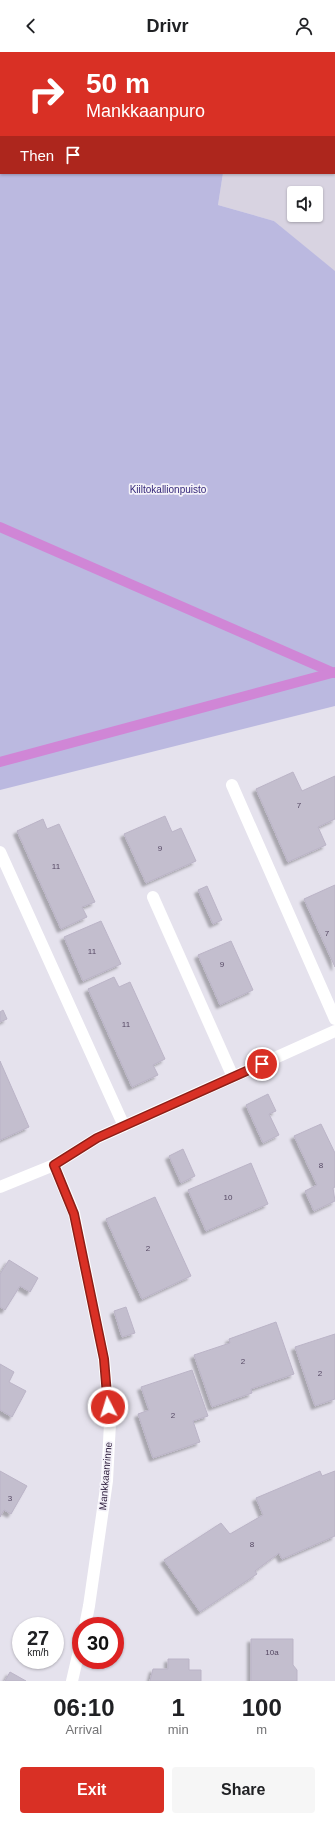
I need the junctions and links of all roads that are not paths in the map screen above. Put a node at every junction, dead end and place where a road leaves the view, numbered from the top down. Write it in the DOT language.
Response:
graph roads {
  1 [pos="232,785"];
  2 [pos="0,852"];
  3 [pos="153,897"];
  4 [pos="335,1020"];
  5 [pos="335,1031"];
  6 [pos="233,1077"];
  7 [pos="124,1126"];
  8 [pos="54,1165"];
  9 [pos="0,1187"];
  10 [pos="87,1617"];
  11 [pos="75,1669"];
  12 [pos="72,1681"];
  1 -- 4 [label="street"];
  2 -- 7 [label="street"];
  3 -- 6 [label="street"];
  5 -- 6 [label="street"];
  6 -- 7 [label="street"];
  7 -- 8 [label="street"];
  8 -- 9 [label="street"];
  8 -- 10 [label="street, Mankkaanrinne"];
  11 -- 12 [label="street"];
}
